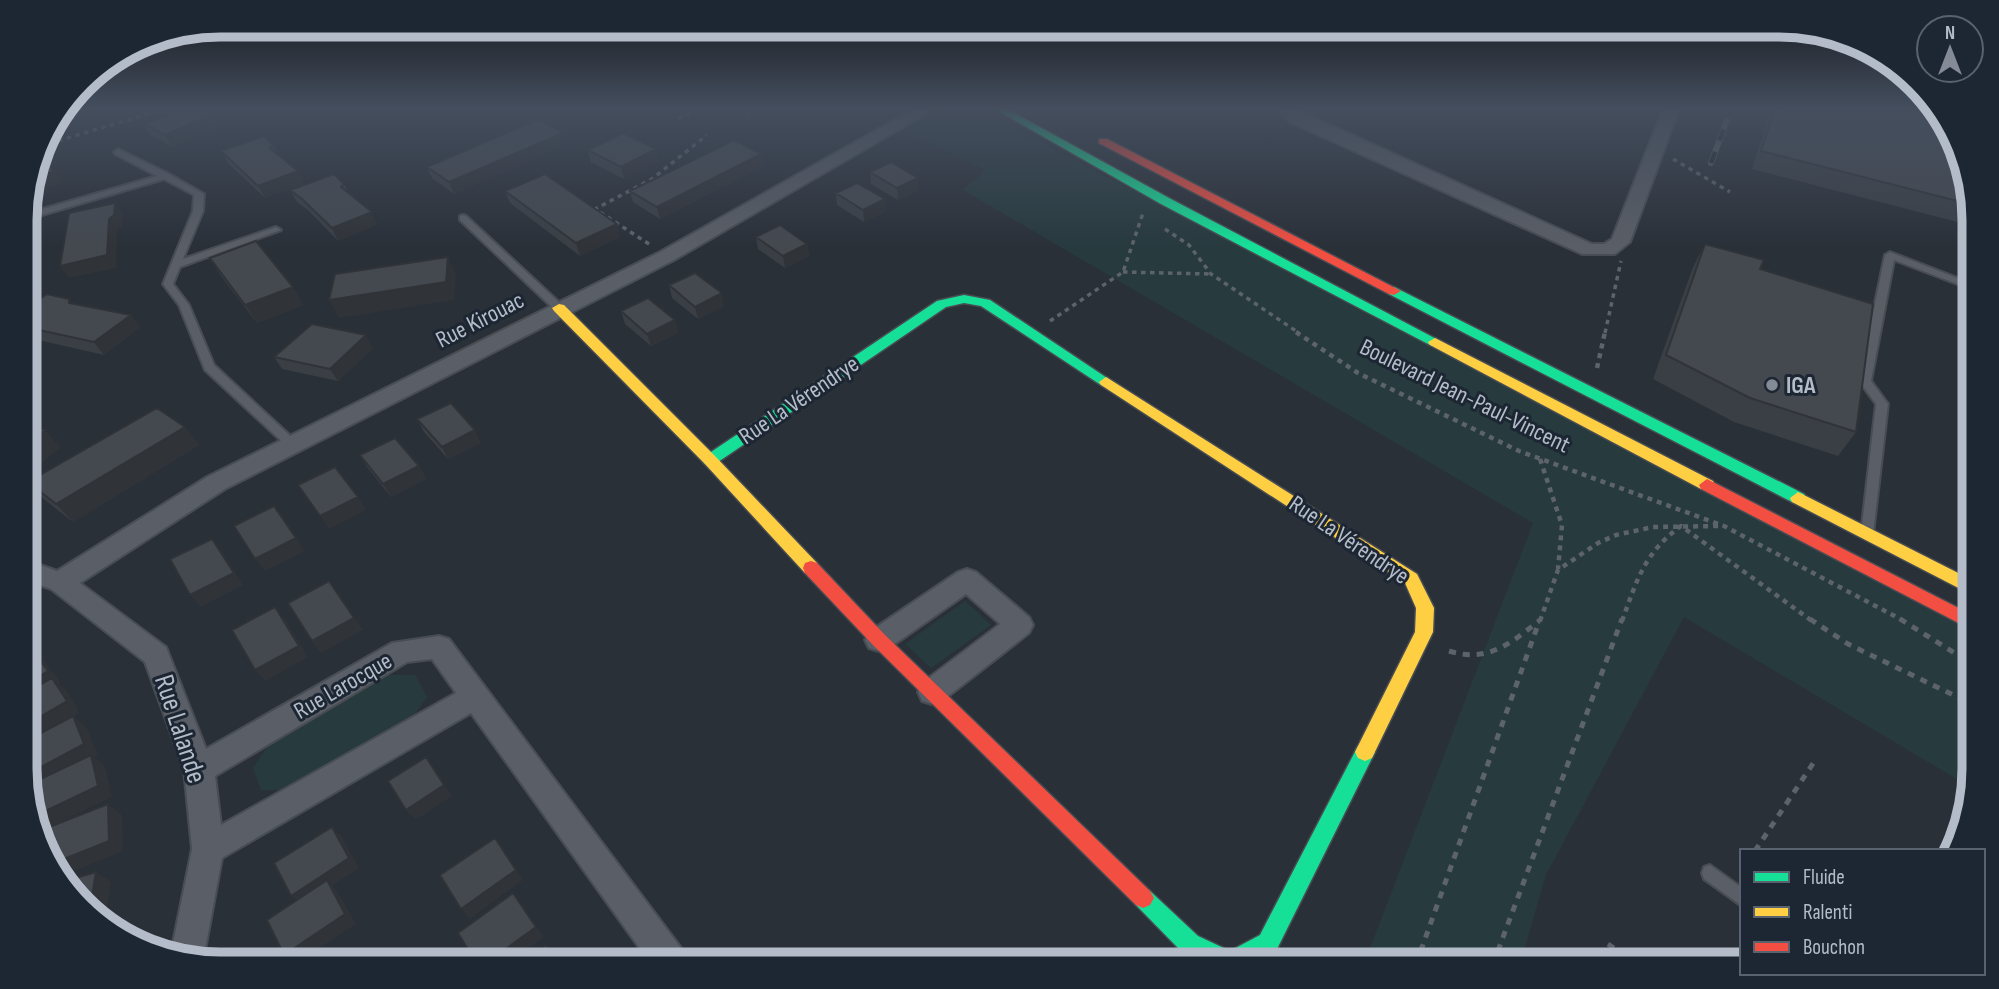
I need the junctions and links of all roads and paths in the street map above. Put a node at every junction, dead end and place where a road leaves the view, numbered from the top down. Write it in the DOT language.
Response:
graph roads {
  1 [pos="124,155"];
  2 [pos="682,155"];
  3 [pos="845,155"];
  4 [pos="1082,155"];
  5 [pos="1130,155"];
  6 [pos="1378,155"];
  7 [pos="1654,155"];
  8 [pos="1667,155"];
  9 [pos="166,176"];
  10 [pos="1730,192"];
  11 [pos="1132,206"];
  12 [pos="1143,213"];
  13 [pos="37,214"];
  14 [pos="463,218"];
  15 [pos="1152,220"];
  16 [pos="1162,227"];
  17 [pos="276,230"];
  18 [pos="1620,242"];
  19 [pos="667,257"];
  20 [pos="176,265"];
  21 [pos="1124,272"];
  22 [pos="1211,274"];
  23 [pos="1962,283"];
  24 [pos="559,308"];
  25 [pos="1032,333"];
  26 [pos="1591,392"];
  27 [pos="1577,416"];
  28 [pos="294,446"];
  29 [pos="1540,459"];
  30 [pos="710,460"];
  31 [pos="1681,526"];
  32 [pos="1724,526"];
  33 [pos="1867,534"];
  34 [pos="1558,570"];
  35 [pos="37,574"];
  36 [pos="60,582"];
  37 [pos="1962,583"];
  38 [pos="1962,618"];
  39 [pos="1540,620"];
  40 [pos="879,640"];
  41 [pos="1421,641"];
  42 [pos="1962,657"];
  43 [pos="932,692"];
  44 [pos="474,697"];
  45 [pos="1962,699"];
  46 [pos="1814,762"];
  47 [pos="199,769"];
  48 [pos="208,849"];
  49 [pos="1756,849"];
  50 [pos="1710,873"];
  51 [pos="1740,896"];
  52 [pos="1608,944"];
  53 [pos="188,950"];
  54 [pos="663,952"];
  55 [pos="1208,952"];
  56 [pos="1250,952"];
  57 [pos="1420,952"];
  58 [pos="1498,952"];
  59 [pos="1620,952"];
  1 -- 9 [label="lane"];
  2 -- 19 [label="path"];
  3 -- 19 [label="street, Rue Kirouac"];
  4 -- 27 [label="street, Boulevard Jean-Paul-Vincent"];
  5 -- 26 [label="street"];
  6 -- 18 [label="street"];
  7 -- 18 [label="street"];
  8 -- 10 [label="path"];
  9 -- 13 [label="lane"];
  9 -- 20 [label="lane"];
  11 -- 12 [label="path"];
  12 -- 15 [label="path"];
  12 -- 21 [label="path"];
  14 -- 24 [label="lane"];
  16 -- 22 [label="path, Boulevard Jean-Paul-Vincent"];
  17 -- 20 [label="lane"];
  18 -- 26 [label="path"];
  19 -- 24 [label="street, Rue Kirouac"];
  20 -- 28 [label="lane"];
  21 -- 22 [label="path"];
  21 -- 25 [label="path"];
  22 -- 29 [label="path, Boulevard Jean-Paul-Vincent"];
  23 -- 33 [label="lane"];
  24 -- 28 [label="street, Rue Kirouac"];
  24 -- 30 [label="street, Rue La Vérendrye"];
  25 -- 30 [label="street, Rue La Vérendrye"];
  25 -- 41 [label="street, Rue La Vérendrye"];
  26 -- 27 [label="street"];
  26 -- 33 [label="street"];
  27 -- 38 [label="street, Boulevard Jean-Paul-Vincent"];
  28 -- 36 [label="street, Rue Kirouac"];
  29 -- 32 [label="path, Boulevard Jean-Paul-Vincent"];
  29 -- 34 [label="path"];
  30 -- 40 [label="street, Rue La Vérendrye"];
  31 -- 32 [label="path"];
  31 -- 34 [label="path"];
  31 -- 45 [label="path"];
  31 -- 58 [label="path"];
  32 -- 42 [label="path, Boulevard Jean-Paul-Vincent"];
  33 -- 37 [label="street"];
  34 -- 39 [label="path"];
  35 -- 36 [label="street, Rue Lalande"];
  36 -- 47 [label="street, Rue Lalande"];
  39 -- 41 [label="path"];
  39 -- 57 [label="path"];
  40 -- 43 [label="street, Rue La Vérendrye"];
  40 -- 43 [label="street"];
  41 -- 56 [label="street, Rue La Vérendrye"];
  43 -- 55 [label="street, Rue La Vérendrye"];
  44 -- 47 [label="street, Rue Larocque"];
  44 -- 48 [label="street"];
  44 -- 54 [label="street, Rue Larocque"];
  46 -- 49 [label="path"];
  47 -- 48 [label="street, Rue Lalande"];
  48 -- 53 [label="street, Rue Lalande"];
  50 -- 51 [label="lane"];
  52 -- 59 [label="path"];
}
